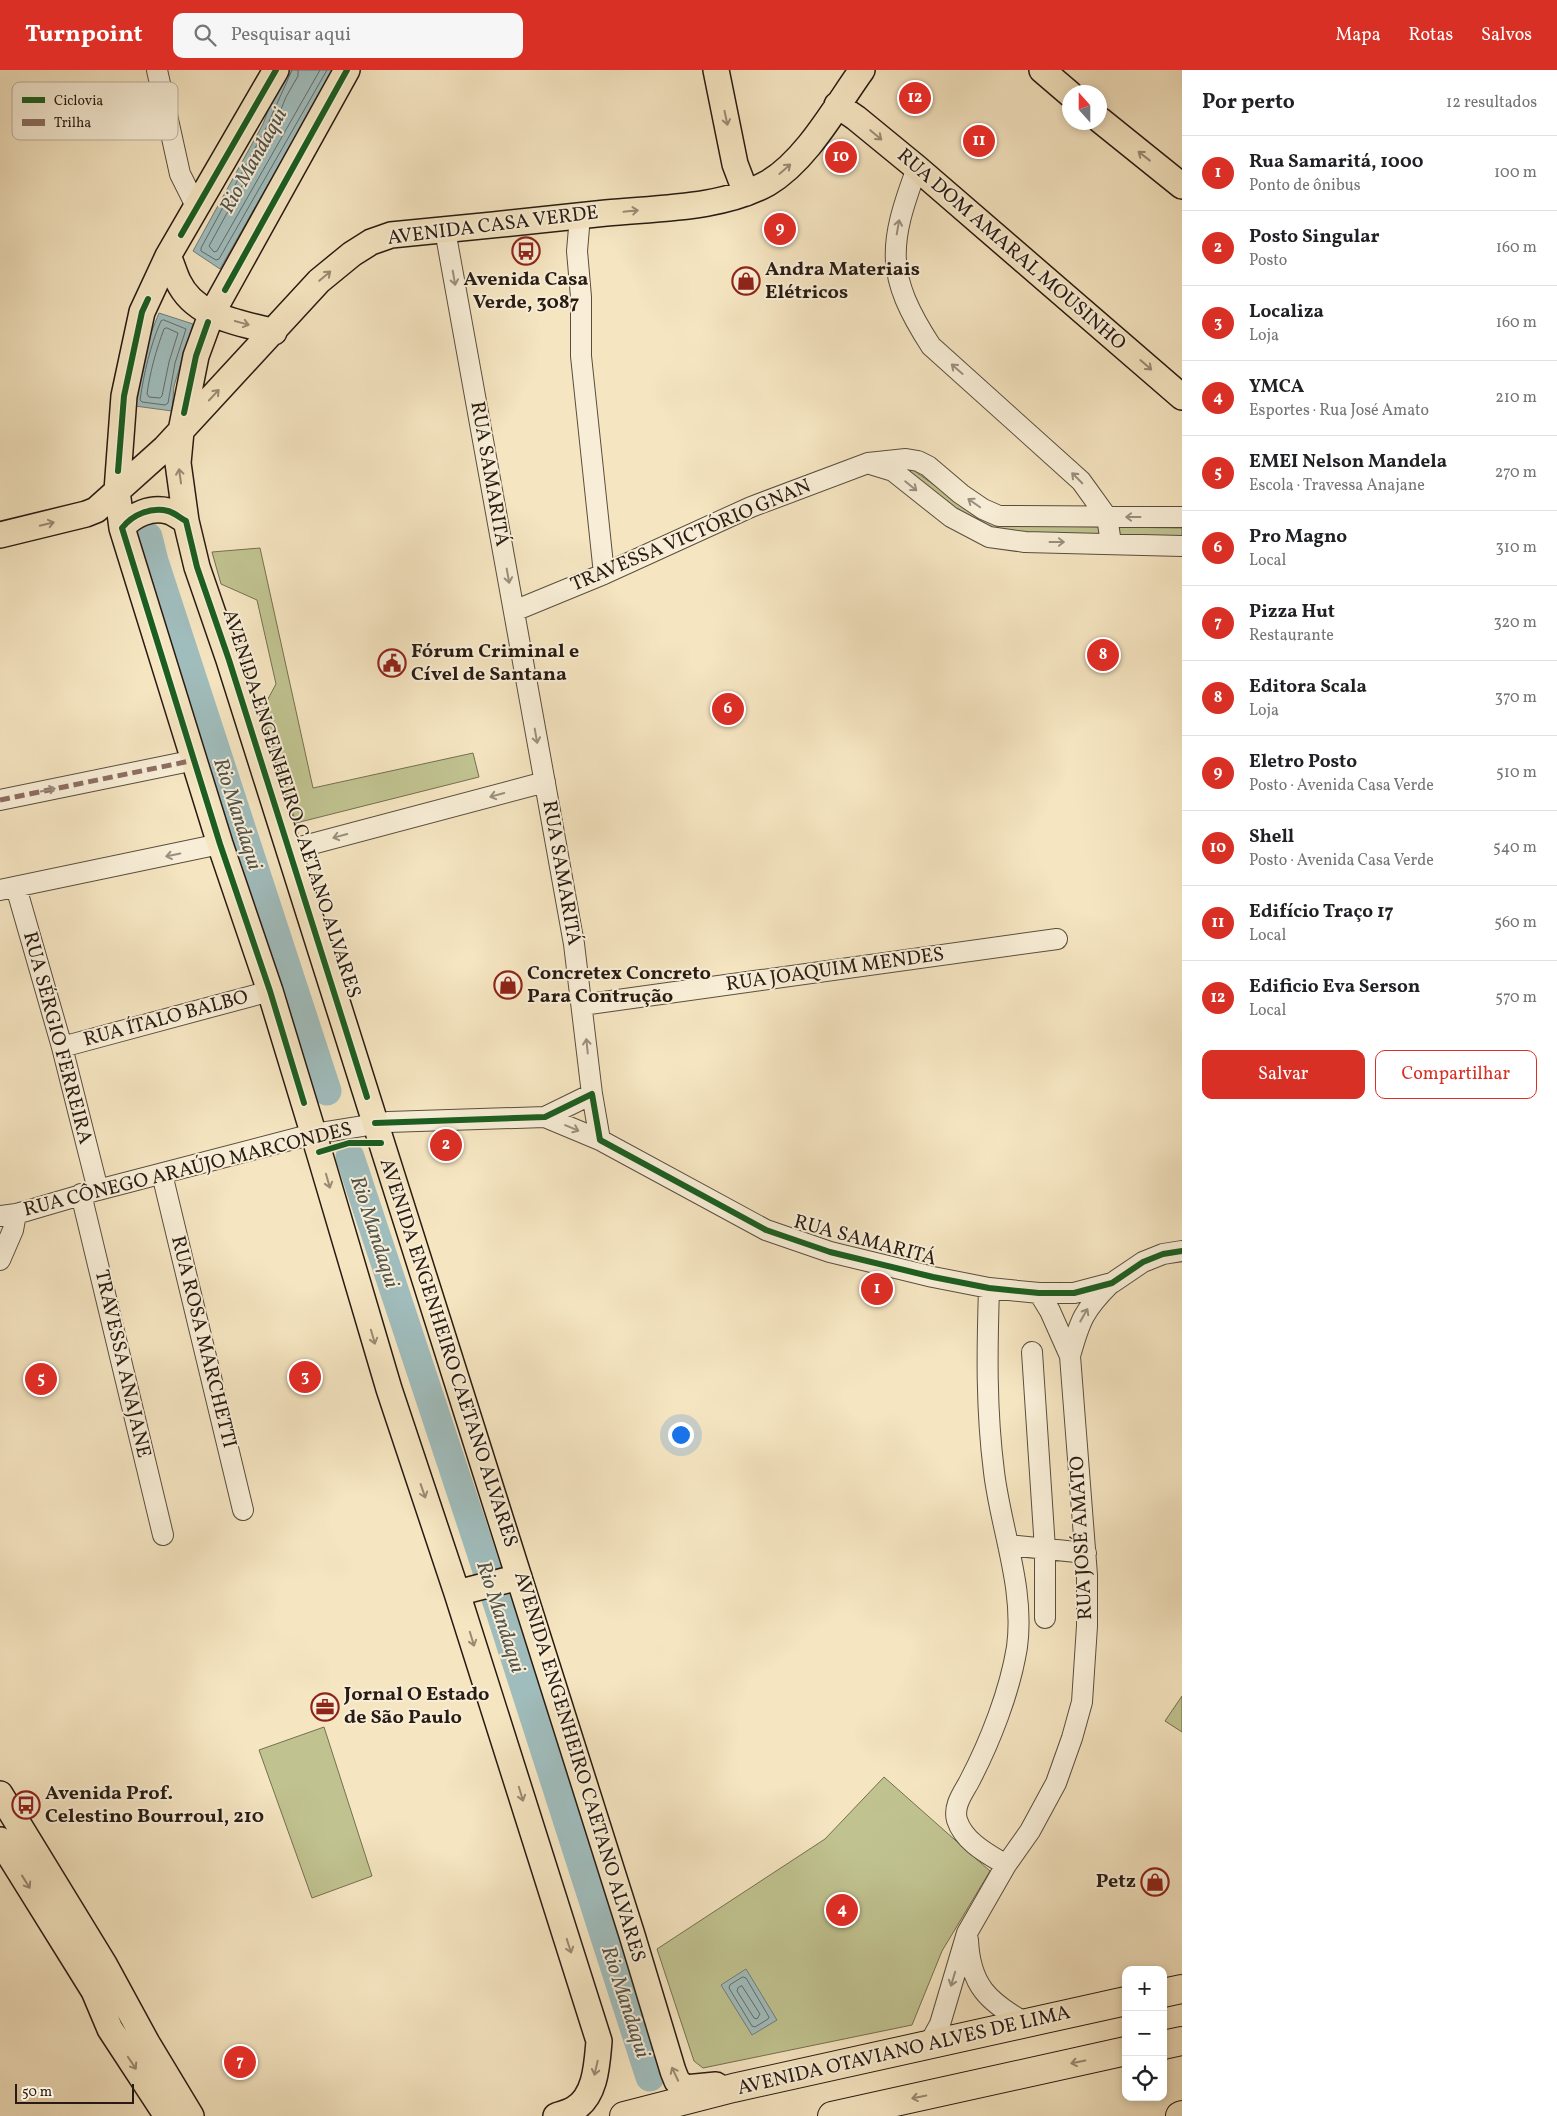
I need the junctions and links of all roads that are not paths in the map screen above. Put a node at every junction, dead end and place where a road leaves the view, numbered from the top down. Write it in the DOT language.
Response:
graph roads {
  1 [pos="276,70"];
  2 [pos="346,70"];
  3 [pos="716,70"];
  4 [pos="862,70"];
  5 [pos="1042,70"];
  6 [pos="1062,87"];
  7 [pos="837,105"];
  8 [pos="1107,126"];
  9 [pos="172,140"];
  10 [pos="917,168"];
  11 [pos="1182,186"];
  12 [pos="746,193"];
  13 [pos="197,208"];
  14 [pos="580,216"];
  15 [pos="445,230"];
  16 [pos="168,256"];
  17 [pos="211,315"];
  18 [pos="274,332"];
  19 [pos="1182,397"];
  20 [pos="181,431"];
  21 [pos="868,463"];
  22 [pos="117,491"];
  23 [pos="1107,517"];
  24 [pos="1182,517"];
  25 [pos="186,521"];
  26 [pos="122,528"];
  27 [pos="0,535"];
  28 [pos="1111,543"];
  29 [pos="1182,546"];
  30 [pos="604,574"];
  31 [pos="514,610"];
  32 [pos="195,760"];
  33 [pos="544,782"];
  34 [pos="0,800"];
  35 [pos="220,844"];
  36 [pos="289,850"];
  37 [pos="8,888"];
  38 [pos="1058,939"];
  39 [pos="270,991"];
  40 [pos="582,1005"];
  41 [pos="62,1047"];
  42 [pos="592,1094"];
  43 [pos="545,1117"];
  44 [pos="375,1123"];
  45 [pos="313,1134"];
  46 [pos="600,1140"];
  47 [pos="162,1174"];
  48 [pos="89,1192"];
  49 [pos="8,1215"];
  50 [pos="1182,1251"];
  51 [pos="0,1260"];
  52 [pos="1112,1283"];
  53 [pos="989,1288"];
  54 [pos="1038,1293"];
  55 [pos="1032,1352"];
  56 [pos="1070,1356"];
  57 [pos="243,1510"];
  58 [pos="163,1535"];
  59 [pos="1008,1545"];
  60 [pos="1045,1549"];
  61 [pos="1086,1552"];
  62 [pos="519,1577"];
  63 [pos="457,1593"];
  64 [pos="1045,1618"];
  65 [pos="0,1794"];
  66 [pos="0,1840"];
  67 [pos="1006,1865"];
  68 [pos="967,1933"];
  69 [pos="1182,1989"];
  70 [pos="1167,1992"];
  71 [pos="111,2001"];
  72 [pos="1122,2002"];
  73 [pos="1026,2023"];
  74 [pos="114,2034"];
  75 [pos="1182,2041"];
  76 [pos="147,2043"];
  77 [pos="1167,2044"];
  78 [pos="928,2046"];
  79 [pos="1122,2052"];
  80 [pos="733,2088"];
  81 [pos="167,2116"];
  82 [pos="191,2116"];
  83 [pos="556,2116"];
  84 [pos="624,2116"];
  85 [pos="832,2116"];
  1 -- 13 [label="main road"];
  2 -- 17 [label="main road, AVENIDA ENGENHEIRO CAETANO ALVARES"];
  3 -- 12 [label="main road, one-way"];
  4 -- 7 [label="main road, AVENIDA CASA VERDE"];
  5 -- 6 [label="main road"];
  7 -- 10 [label="main road, RUA DOM AMARAL MOUSINHO, one-way"];
  12 -- 7 [label="main road, AVENIDA CASA VERDE, one-way"];
  11 -- 8 [label="main road, one-way"];
  9 -- 13 [label="street"];
  10 -- 19 [label="main road, RUA DOM AMARAL MOUSINHO, one-way"];
  23 -- 10 [label="street, one-way"];
  14 -- 12 [label="main road, AVENIDA CASA VERDE, one-way"];
  13 -- 16 [label="main road"];
  14 -- 15 [label="main road, AVENIDA CASA VERDE"];
  14 -- 30 [label="street"];
  18 -- 15 [label="main road, AVENIDA CASA VERDE, one-way"];
  15 -- 31 [label="street, RUA SAMARITÁ, one-way"];
  16 -- 17 [label="main road"];
  16 -- 22 [label="main road"];
  17 -- 18 [label="main road, one-way"];
  17 -- 20 [label="main road, AVENIDA ENGENHEIRO CAETANO ALVARES"];
  20 -- 18 [label="main road, AVENIDA CASA VERDE, one-way"];
  20 -- 22 [label="main road, AVENIDA CASA VERDE"];
  25 -- 20 [label="main road, AVENIDA ENGENHEIRO CAETANO ALVARES, one-way"];
  23 -- 21 [label="street, TRAVESSA VICTÓRIO GNAN, one-way"];
  21 -- 28 [label="street, one-way"];
  21 -- 30 [label="street, TRAVESSA VICTÓRIO GNAN"];
  22 -- 26 [label="main road"];
  27 -- 22 [label="main road, AVENIDA CASA VERDE, one-way"];
  24 -- 23 [label="street, TRAVESSA VICTÓRIO GNAN, one-way"];
  23 -- 28 [label="street"];
  25 -- 26 [label="main road"];
  25 -- 36 [label="main road, AVENIDA ENGENHEIRO CAETANO ALVARES"];
  26 -- 32 [label="main road"];
  28 -- 29 [label="street"];
  30 -- 31 [label="street, TRAVESSA VICTÓRIO GNAN"];
  31 -- 33 [label="street, RUA SAMARITÁ, one-way"];
  34 -- 32 [label="street, one-way"];
  32 -- 35 [label="main road"];
  33 -- 36 [label="street, one-way"];
  33 -- 40 [label="street, RUA SAMARITÁ"];
  35 -- 37 [label="street, one-way"];
  35 -- 39 [label="main road"];
  36 -- 44 [label="main road, AVENIDA ENGENHEIRO CAETANO ALVARES"];
  37 -- 41 [label="street, RUA SÉRGIO FERREIRA"];
  38 -- 40 [label="street, RUA JOAQUIM MENDES"];
  39 -- 41 [label="street, RUA ÍTALO BALBO"];
  39 -- 45 [label="main road"];
  42 -- 40 [label="street, RUA SAMARITÁ, one-way"];
  41 -- 48 [label="street, RUA SÉRGIO FERREIRA"];
  42 -- 43 [label="street"];
  42 -- 46 [label="street, RUA SAMARITÁ"];
  43 -- 44 [label="street, RUA CÔNEGO ARAÚJO MARCONDES"];
  43 -- 46 [label="street, one-way"];
  44 -- 45 [label="street, RUA CÔNEGO ARAÚJO MARCONDES"];
  44 -- 62 [label="main road, AVENIDA ENGENHEIRO CAETANO ALVARES"];
  45 -- 47 [label="street, RUA CÔNEGO ARAÚJO MARCONDES"];
  45 -- 63 [label="main road, one-way"];
  46 -- 53 [label="street, RUA SAMARITÁ"];
  47 -- 48 [label="street, RUA CÔNEGO ARAÚJO MARCONDES"];
  47 -- 57 [label="street, RUA ROSA MARCHETTI"];
  48 -- 49 [label="street, RUA CÔNEGO ARAÚJO MARCONDES"];
  48 -- 58 [label="street, TRAVESSA ANAJANE"];
  49 -- 51 [label="street"];
  50 -- 52 [label="street, RUA SAMARITÁ"];
  52 -- 54 [label="street, RUA SAMARITÁ"];
  56 -- 52 [label="street, RUA JOSÉ AMATO, one-way"];
  53 -- 54 [label="street, RUA SAMARITÁ"];
  53 -- 59 [label="street"];
  54 -- 56 [label="street, RUA JOSÉ AMATO"];
  55 -- 60 [label="street"];
  56 -- 61 [label="street, RUA JOSÉ AMATO"];
  59 -- 60 [label="street"];
  59 -- 67 [label="street"];
  60 -- 61 [label="street"];
  60 -- 64 [label="street"];
  61 -- 67 [label="street, RUA JOSÉ AMATO"];
  62 -- 63 [label="main road"];
  80 -- 62 [label="main road, AVENIDA ENGENHEIRO CAETANO ALVARES, one-way"];
  63 -- 83 [label="main road, one-way"];
  65 -- 71 [label="main road"];
  66 -- 71 [label="main road, one-way"];
  67 -- 68 [label="street, RUA JOSÉ AMATO"];
  68 -- 73 [label="street"];
  68 -- 78 [label="street, RUA JOSÉ AMATO, one-way"];
  69 -- 70 [label="highway"];
  71 -- 74 [label="main road"];
  71 -- 76 [label="main road"];
  72 -- 73 [label="highway, AVENIDA OTAVIANO ALVES DE LIMA"];
  73 -- 78 [label="highway, AVENIDA OTAVIANO ALVES DE LIMA"];
  74 -- 76 [label="main road"];
  74 -- 81 [label="main road, one-way"];
  75 -- 77 [label="highway"];
  76 -- 82 [label="main road"];
  78 -- 80 [label="highway, AVENIDA OTAVIANO ALVES DE LIMA"];
  79 -- 85 [label="highway, one-way"];
  80 -- 84 [label="highway, AVENIDA OTAVIANO ALVES DE LIMA"];
}
